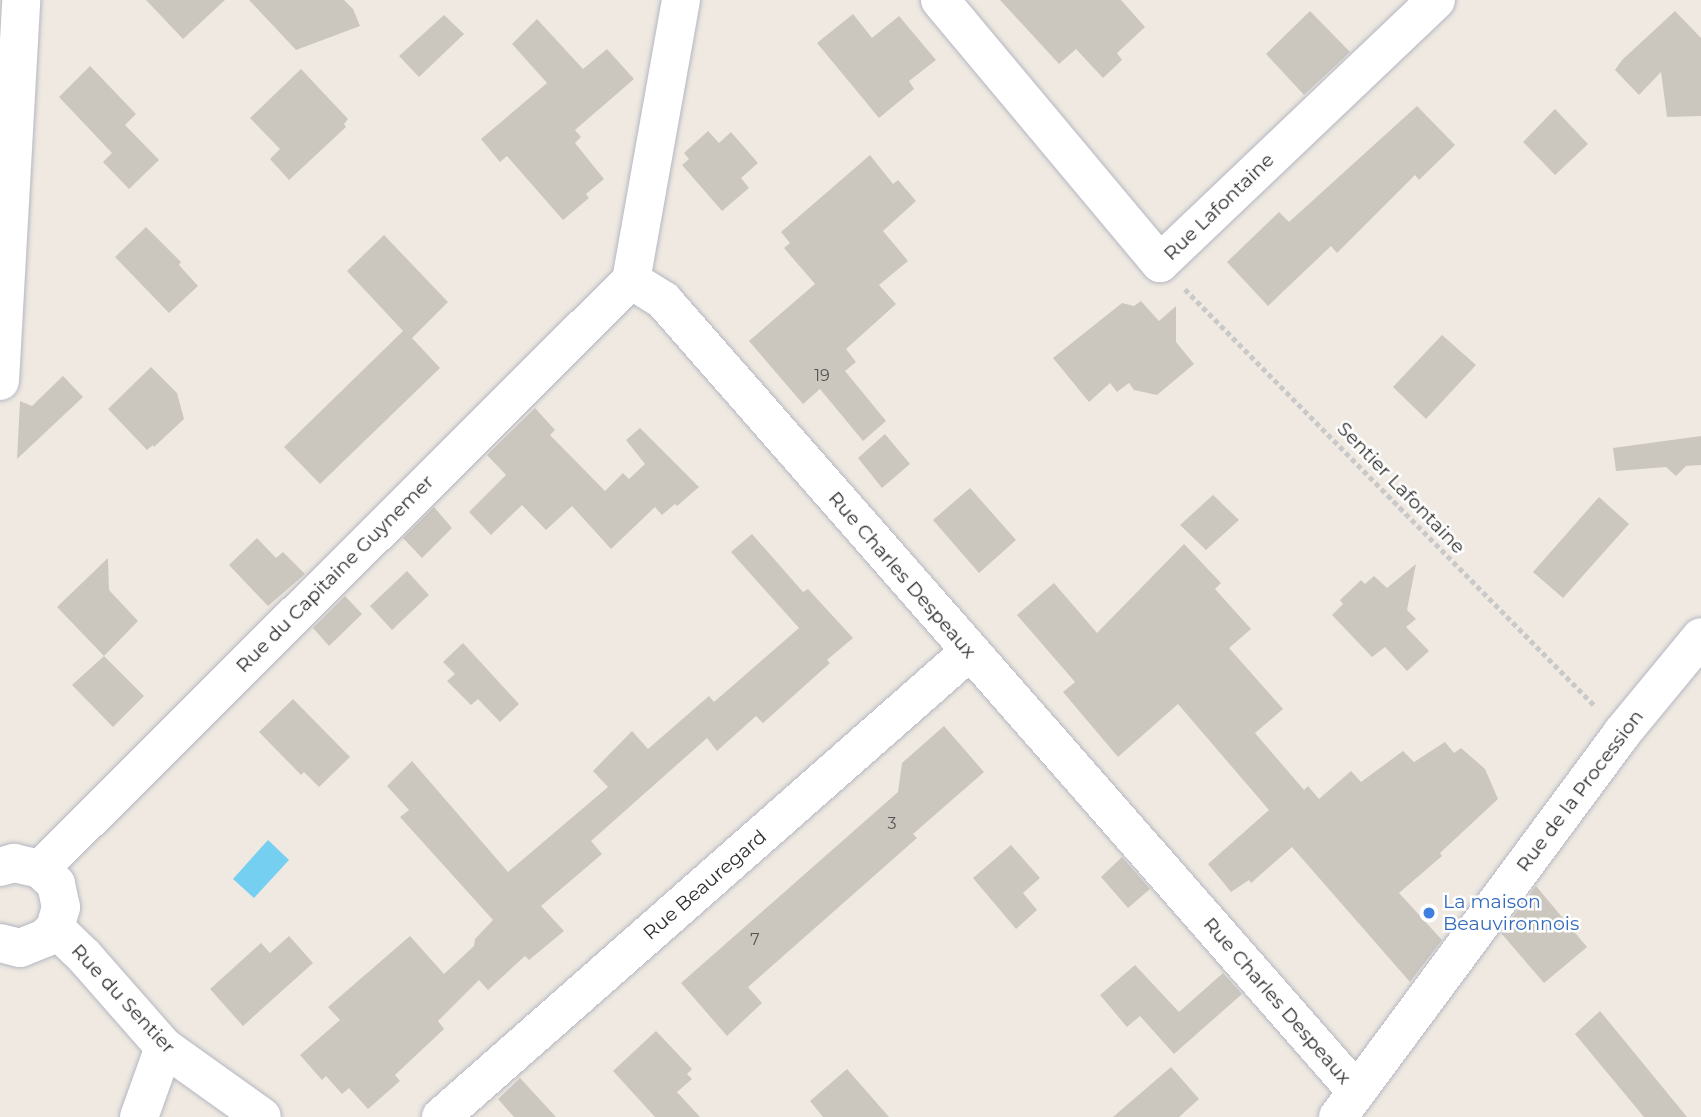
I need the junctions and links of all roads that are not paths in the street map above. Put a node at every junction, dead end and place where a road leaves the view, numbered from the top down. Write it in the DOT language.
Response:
graph roads {
  1 [pos="21,0"];
  2 [pos="681,0"];
  3 [pos="940,0"];
  4 [pos="1436,0"];
  5 [pos="631,280"];
  6 [pos="1,370"];
  7 [pos="1701,637"];
  8 [pos="969,652"];
  9 [pos="0,867"];
  10 [pos="40,869"];
  11 [pos="55,928"];
  12 [pos="0,943"];
  13 [pos="164,1047"];
  14 [pos="1347,1104"];
  15 [pos="139,1117"];
  16 [pos="262,1117"];
  17 [pos="440,1117"];
  1 -- 6 [label="street"];
  2 -- 5 [label="street"];
  3 -- 4 [label="street, Rue Lafontaine"];
  5 -- 8 [label="street, Rue Charles Despeaux"];
  5 -- 10 [label="street, Rue du Capitaine Guynemer"];
  7 -- 14 [label="street, Rue de la Procession"];
  8 -- 14 [label="street, Rue Charles Despeaux"];
  8 -- 17 [label="street, Rue Beauregard"];
  9 -- 10 [label="street"];
  10 -- 11 [label="street"];
  11 -- 12 [label="street"];
  11 -- 13 [label="street, Rue du Sentier"];
  13 -- 15 [label="street"];
  13 -- 16 [label="street, Rue du Sentier"];
}
